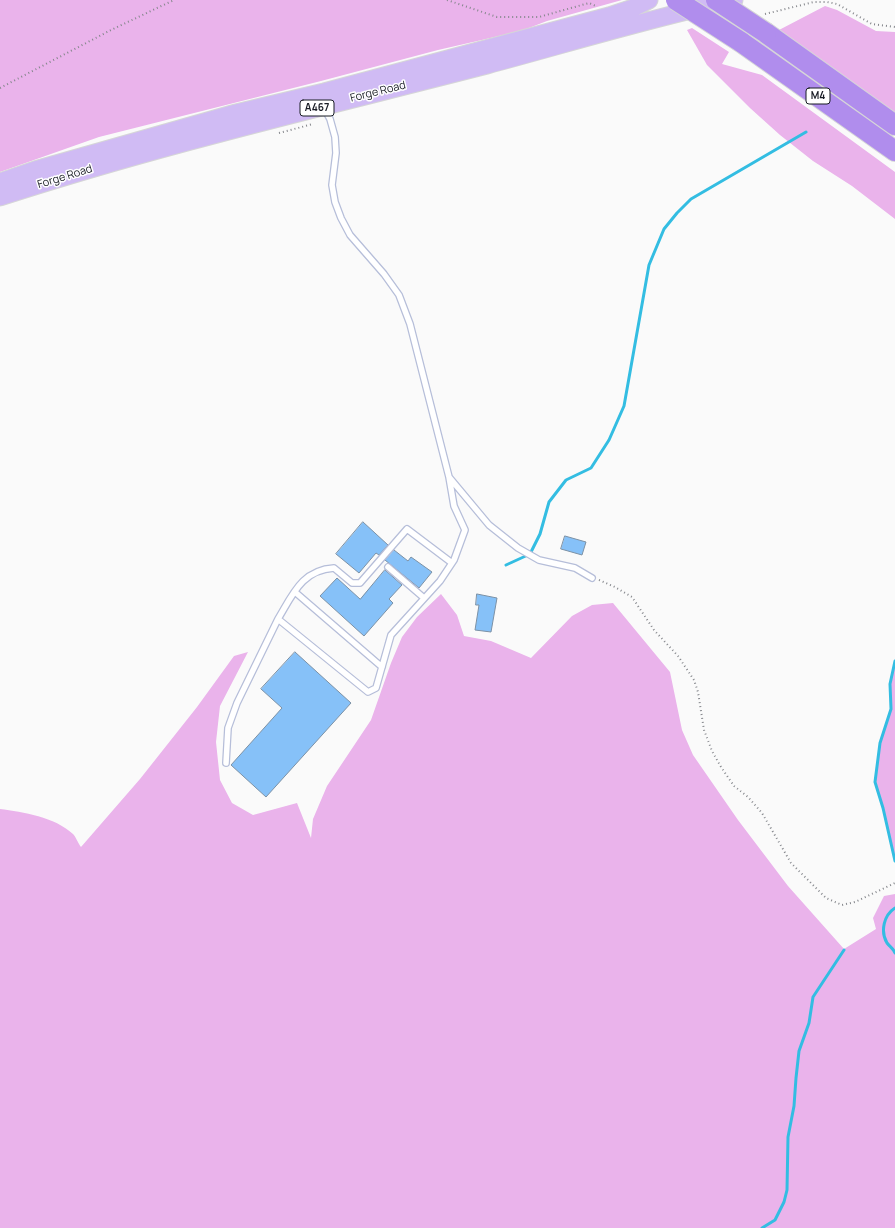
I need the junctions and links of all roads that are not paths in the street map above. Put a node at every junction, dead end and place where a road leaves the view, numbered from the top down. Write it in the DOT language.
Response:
graph roads {
  1 [pos="649,0"];
  2 [pos="676,0"];
  3 [pos="716,0"];
  4 [pos="734,0"];
  5 [pos="323,106"];
  6 [pos="895,125"];
  7 [pos="895,151"];
  8 [pos="0,182"];
  9 [pos="0,197"];
  10 [pos="449,477"];
  11 [pos="452,563"];
  12 [pos="388,567"];
  13 [pos="592,578"];
  14 [pos="295,592"];
  15 [pos="424,598"];
  16 [pos="278,619"];
  17 [pos="382,667"];
  18 [pos="226,763"];
  1 -- 8 [label="main road, Forge Road / A467"];
  2 -- 7 [label="highway, M4, bridge"];
  3 -- 6 [label="highway, M4, bridge"];
  4 -- 5 [label="main road, Forge Road / A467"];
  5 -- 9 [label="main road, Forge Road / A467"];
  5 -- 10 [label="lane"];
  10 -- 11 [label="lane"];
  10 -- 13 [label="lane"];
  11 -- 14 [label="lane"];
  11 -- 15 [label="lane"];
  12 -- 15 [label="lane"];
  14 -- 16 [label="lane"];
  14 -- 17 [label="lane"];
  15 -- 17 [label="lane"];
  16 -- 17 [label="lane"];
  16 -- 18 [label="lane"];
}
